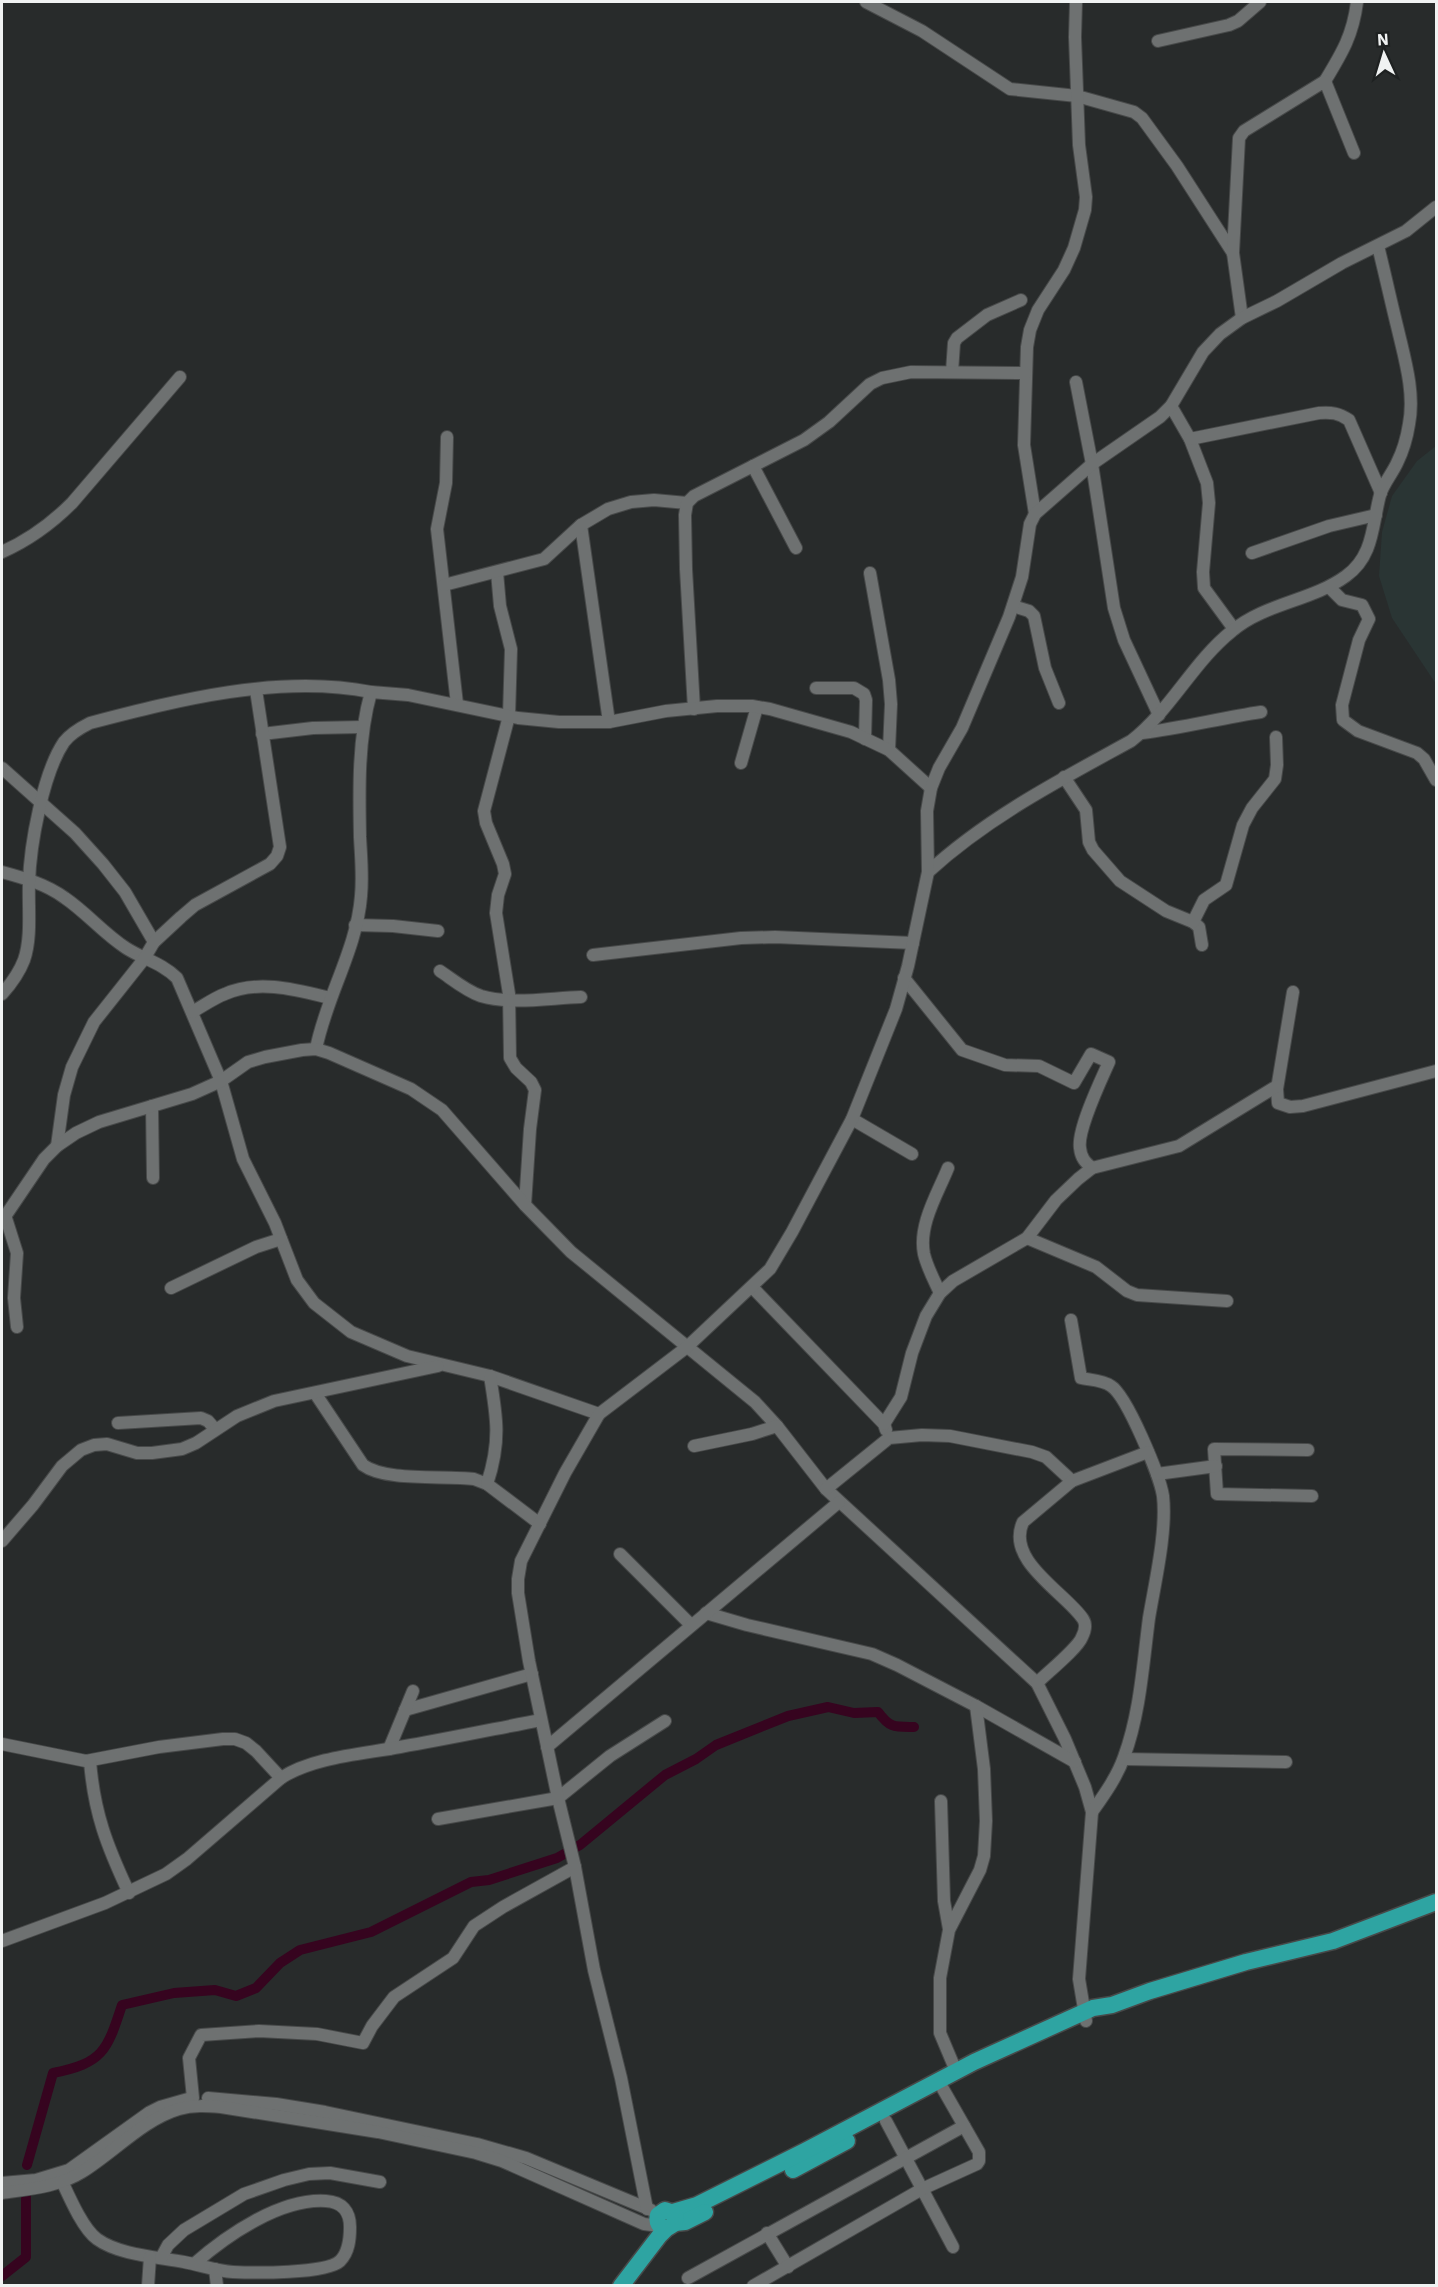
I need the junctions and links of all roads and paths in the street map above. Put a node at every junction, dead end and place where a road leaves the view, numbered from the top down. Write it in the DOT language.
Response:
graph roads {
  1 [pos="866,2"];
  2 [pos="1076,2"];
  3 [pos="1260,2"];
  4 [pos="1357,2"];
  5 [pos="1158,40"];
  6 [pos="1325,81"];
  7 [pos="1077,96"];
  8 [pos="1354,153"];
  9 [pos="1437,207"];
  10 [pos="1378,246"];
  11 [pos="1233,253"];
  12 [pos="1021,300"];
  13 [pos="1242,318"];
  14 [pos="952,372"];
  15 [pos="1025,373"];
  16 [pos="180,377"];
  17 [pos="1076,382"];
  18 [pos="1171,406"];
  19 [pos="447,437"];
  20 [pos="1190,439"];
  21 [pos="1092,464"];
  22 [pos="753,466"];
  23 [pos="1381,493"];
  24 [pos="687,503"];
  25 [pos="1035,514"];
  26 [pos="1376,515"];
  27 [pos="581,525"];
  28 [pos="796,548"];
  29 [pos="2,552"];
  30 [pos="1252,553"];
  31 [pos="497,572"];
  32 [pos="870,573"];
  33 [pos="444,585"];
  34 [pos="1329,587"];
  35 [pos="1013,606"];
  36 [pos="1234,628"];
  37 [pos="816,688"];
  38 [pos="256,690"];
  39 [pos="371,692"];
  40 [pos="1059,703"];
  41 [pos="457,704"];
  42 [pos="757,707"];
  43 [pos="694,709"];
  44 [pos="1261,712"];
  45 [pos="1159,715"];
  46 [pos="509,716"];
  47 [pos="609,722"];
  48 [pos="362,727"];
  49 [pos="1141,733"];
  50 [pos="262,734"];
  51 [pos="1276,737"];
  52 [pos="865,739"];
  53 [pos="889,750"];
  54 [pos="741,763"];
  55 [pos="2,768"];
  56 [pos="1064,777"];
  57 [pos="1437,780"];
  58 [pos="931,788"];
  59 [pos="42,801"];
  60 [pos="2,872"];
  61 [pos="928,872"];
  62 [pos="29,879"];
  63 [pos="1193,921"];
  64 [pos="356,925"];
  65 [pos="438,931"];
  66 [pos="154,942"];
  67 [pos="913,943"];
  68 [pos="1202,945"];
  69 [pos="593,956"];
  70 [pos="144,959"];
  71 [pos="440,971"];
  72 [pos="904,978"];
  73 [pos="1293,992"];
  74 [pos="2,994"];
  75 [pos="581,997"];
  76 [pos="330,998"];
  77 [pos="509,1000"];
  78 [pos="192,1012"];
  79 [pos="316,1049"];
  80 [pos="1437,1071"];
  81 [pos="221,1081"];
  82 [pos="1277,1086"];
  83 [pos="152,1106"];
  84 [pos="852,1119"];
  85 [pos="57,1146"];
  86 [pos="912,1154"];
  87 [pos="948,1168"];
  88 [pos="1092,1168"];
  89 [pos="153,1178"];
  90 [pos="525,1205"];
  91 [pos="3,1218"];
  92 [pos="1027,1238"];
  93 [pos="281,1239"];
  94 [pos="752,1287"];
  95 [pos="171,1288"];
  96 [pos="940,1293"];
  97 [pos="1227,1302"];
  98 [pos="1071,1320"];
  99 [pos="17,1327"];
  100 [pos="687,1347"];
  101 [pos="442,1365"];
  102 [pos="490,1376"];
  103 [pos="315,1393"];
  104 [pos="599,1414"];
  105 [pos="117,1424"];
  106 [pos="884,1424"];
  107 [pos="777,1426"];
  108 [pos="215,1429"];
  109 [pos="890,1438"];
  110 [pos="694,1446"];
  111 [pos="1308,1450"];
  112 [pos="1148,1452"];
  113 [pos="1215,1466"];
  114 [pos="1157,1474"];
  115 [pos="1072,1481"];
  116 [pos="487,1484"];
  117 [pos="826,1489"];
  118 [pos="1312,1496"];
  119 [pos="840,1502"];
  120 [pos="540,1524"];
  121 [pos="2,1541"];
  122 [pos="620,1554"];
  123 [pos="706,1613"];
  124 [pos="691,1625"];
  125 [pos="532,1674"];
  126 [pos="1036,1683"];
  127 [pos="413,1691"];
  128 [pos="976,1706"];
  129 [pos="405,1710"];
  130 [pos="541,1720"];
  131 [pos="665,1721"];
  132 [pos="2,1744"];
  133 [pos="547,1747"];
  134 [pos="389,1749"];
  135 [pos="1124,1759"];
  136 [pos="90,1761"];
  137 [pos="1075,1762"];
  138 [pos="1286,1762"];
  139 [pos="281,1778"];
  140 [pos="558,1798"];
  141 [pos="941,1801"];
  142 [pos="1092,1812"];
  143 [pos="438,1820"];
  144 [pos="575,1867"];
  145 [pos="129,1893"];
  146 [pos="1437,1902"];
  147 [pos="949,1930"];
  148 [pos="2,1941"];
  149 [pos="1085,2017"];
  150 [pos="956,2071"];
  151 [pos="943,2089"];
  152 [pos="193,2098"];
  153 [pos="886,2121"];
  154 [pos="964,2126"];
  155 [pos="906,2158"];
  156 [pos="60,2178"];
  157 [pos="380,2182"];
  158 [pos="2,2183"];
  159 [pos="922,2189"];
  160 [pos="2,2193"];
  161 [pos="664,2218"];
  162 [pos="767,2233"];
  163 [pos="954,2247"];
  164 [pos="156,2257"];
  165 [pos="194,2264"];
  166 [pos="788,2267"];
  167 [pos="215,2269"];
  168 [pos="257,2271"];
  169 [pos="688,2278"];
  170 [pos="762,2283"];
  171 [pos="148,2286"];
  172 [pos="217,2286"];
  173 [pos="259,2286"];
  174 [pos="621,2286"];
  1 -- 7 [label="street"];
  2 -- 7 [label="street"];
  3 -- 5 [label="street"];
  4 -- 6 [label="street"];
  6 -- 8 [label="street"];
  6 -- 11 [label="street"];
  7 -- 11 [label="street"];
  7 -- 15 [label="street"];
  9 -- 10 [label="street"];
  10 -- 13 [label="street"];
  10 -- 23 [label="street"];
  11 -- 13 [label="street"];
  12 -- 14 [label="street"];
  13 -- 18 [label="street"];
  14 -- 15 [label="street"];
  14 -- 22 [label="street"];
  15 -- 25 [label="street"];
  16 -- 29 [label="street"];
  17 -- 21 [label="street"];
  18 -- 20 [label="street"];
  18 -- 21 [label="street"];
  19 -- 33 [label="street"];
  20 -- 23 [label="street"];
  20 -- 36 [label="street"];
  21 -- 25 [label="street"];
  21 -- 45 [label="street"];
  22 -- 24 [label="street"];
  22 -- 28 [label="street"];
  23 -- 26 [label="street"];
  24 -- 27 [label="street"];
  24 -- 43 [label="street"];
  25 -- 35 [label="street"];
  26 -- 30 [label="street"];
  26 -- 34 [label="street"];
  27 -- 31 [label="street"];
  27 -- 47 [label="street"];
  31 -- 33 [label="street"];
  31 -- 46 [label="street"];
  32 -- 53 [label="street"];
  33 -- 41 [label="street"];
  34 -- 36 [label="street"];
  34 -- 57 [label="street"];
  35 -- 40 [label="street"];
  35 -- 58 [label="street"];
  36 -- 45 [label="street"];
  37 -- 52 [label="street"];
  38 -- 39 [label="street"];
  38 -- 50 [label="street"];
  38 -- 59 [label="street"];
  39 -- 41 [label="street"];
  39 -- 48 [label="street"];
  41 -- 46 [label="street"];
  42 -- 43 [label="street"];
  42 -- 52 [label="street"];
  42 -- 54 [label="street"];
  43 -- 47 [label="street"];
  44 -- 49 [label="street"];
  45 -- 49 [label="street"];
  46 -- 47 [label="street"];
  46 -- 77 [label="street"];
  48 -- 50 [label="street"];
  48 -- 64 [label="street"];
  49 -- 56 [label="street"];
  50 -- 66 [label="street"];
  51 -- 63 [label="street"];
  52 -- 53 [label="street"];
  53 -- 58 [label="street"];
  55 -- 59 [label="street"];
  56 -- 61 [label="street"];
  56 -- 63 [label="street"];
  58 -- 61 [label="street"];
  59 -- 62 [label="street"];
  59 -- 66 [label="street"];
  60 -- 62 [label="street"];
  61 -- 67 [label="street"];
  62 -- 70 [label="street"];
  62 -- 74 [label="street"];
  63 -- 68 [label="street"];
  64 -- 65 [label="street"];
  64 -- 76 [label="street"];
  66 -- 70 [label="street"];
  67 -- 69 [label="street"];
  67 -- 72 [label="street"];
  70 -- 78 [label="street"];
  70 -- 85 [label="street"];
  71 -- 77 [label="street"];
  72 -- 84 [label="street"];
  72 -- 88 [label="street"];
  73 -- 82 [label="street"];
  75 -- 77 [label="street"];
  76 -- 78 [label="street"];
  76 -- 79 [label="street"];
  77 -- 90 [label="street"];
  78 -- 81 [label="street"];
  79 -- 81 [label="street"];
  79 -- 90 [label="street"];
  80 -- 82 [label="street"];
  81 -- 83 [label="street"];
  81 -- 93 [label="street"];
  82 -- 88 [label="street"];
  83 -- 85 [label="street"];
  83 -- 89 [label="street"];
  84 -- 86 [label="street"];
  84 -- 94 [label="street"];
  85 -- 91 [label="street"];
  87 -- 96 [label="street"];
  88 -- 92 [label="street"];
  90 -- 100 [label="street"];
  91 -- 99 [label="street"];
  92 -- 96 [label="street"];
  92 -- 97 [label="street"];
  93 -- 95 [label="street"];
  93 -- 101 [label="street"];
  94 -- 100 [label="street"];
  94 -- 106 [label="street"];
  96 -- 106 [label="street"];
  98 -- 112 [label="street"];
  100 -- 104 [label="street"];
  100 -- 107 [label="street"];
  101 -- 102 [label="street"];
  101 -- 103 [label="street"];
  102 -- 104 [label="street"];
  102 -- 116 [label="street"];
  103 -- 108 [label="street"];
  103 -- 116 [label="street"];
  104 -- 120 [label="street"];
  105 -- 108 [label="street"];
  106 -- 109 [label="street"];
  107 -- 110 [label="street"];
  107 -- 117 [label="street"];
  108 -- 121 [label="street"];
  109 -- 115 [label="street"];
  109 -- 117 [label="street"];
  111 -- 113 [label="street"];
  112 -- 114 [label="street"];
  112 -- 115 [label="street"];
  113 -- 114 [label="street"];
  113 -- 118 [label="street"];
  114 -- 135 [label="street"];
  115 -- 126 [label="street"];
  116 -- 120 [label="street"];
  117 -- 119 [label="street"];
  119 -- 123 [label="street"];
  119 -- 126 [label="street"];
  120 -- 125 [label="street"];
  122 -- 124 [label="street"];
  123 -- 124 [label="street"];
  123 -- 128 [label="street"];
  124 -- 133 [label="street"];
  125 -- 129 [label="street"];
  125 -- 130 [label="street"];
  126 -- 137 [label="street"];
  127 -- 129 [label="street"];
  128 -- 137 [label="street"];
  128 -- 147 [label="street"];
  129 -- 134 [label="street"];
  130 -- 133 [label="street"];
  130 -- 134 [label="street"];
  131 -- 140 [label="street"];
  132 -- 136 [label="street"];
  133 -- 140 [label="street"];
  134 -- 139 [label="street"];
  135 -- 138 [label="street"];
  135 -- 142 [label="street"];
  136 -- 139 [label="street"];
  136 -- 145 [label="street"];
  137 -- 142 [label="street"];
  139 -- 145 [label="street"];
  140 -- 143 [label="street"];
  140 -- 144 [label="street"];
  141 -- 147 [label="street"];
  142 -- 149 [label="street"];
  144 -- 152 [label="street"];
  144 -- 161 [label="street"];
  145 -- 148 [label="street"];
  146 -- 149 [label="highway"];
  147 -- 150 [label="street"];
  149 -- 150 [label="highway"];
  149 -- 151 [label="highway"];
  150 -- 161 [label="highway"];
  151 -- 153 [label="highway"];
  151 -- 154 [label="street"];
  152 -- 156 [label="street"];
  152 -- 161 [label="street"];
  153 -- 155 [label="street"];
  153 -- 161 [label="highway"];
  154 -- 155 [label="street"];
  154 -- 159 [label="street"];
  155 -- 159 [label="street"];
  155 -- 162 [label="street"];
  156 -- 158 [label="street"];
  156 -- 160 [label="street"];
  156 -- 161 [label="street"];
  156 -- 164 [label="street"];
  157 -- 164 [label="street"];
  159 -- 163 [label="street"];
  159 -- 166 [label="street"];
  161 -- 174 [label="highway"];
  162 -- 166 [label="street"];
  162 -- 169 [label="street"];
  164 -- 165 [label="street"];
  164 -- 171 [label="street"];
  165 -- 167 [label="street"];
  165 -- 168 [label="street"];
  166 -- 170 [label="street"];
  167 -- 168 [label="street"];
  167 -- 172 [label="street"];
  168 -- 173 [label="street"];
}
